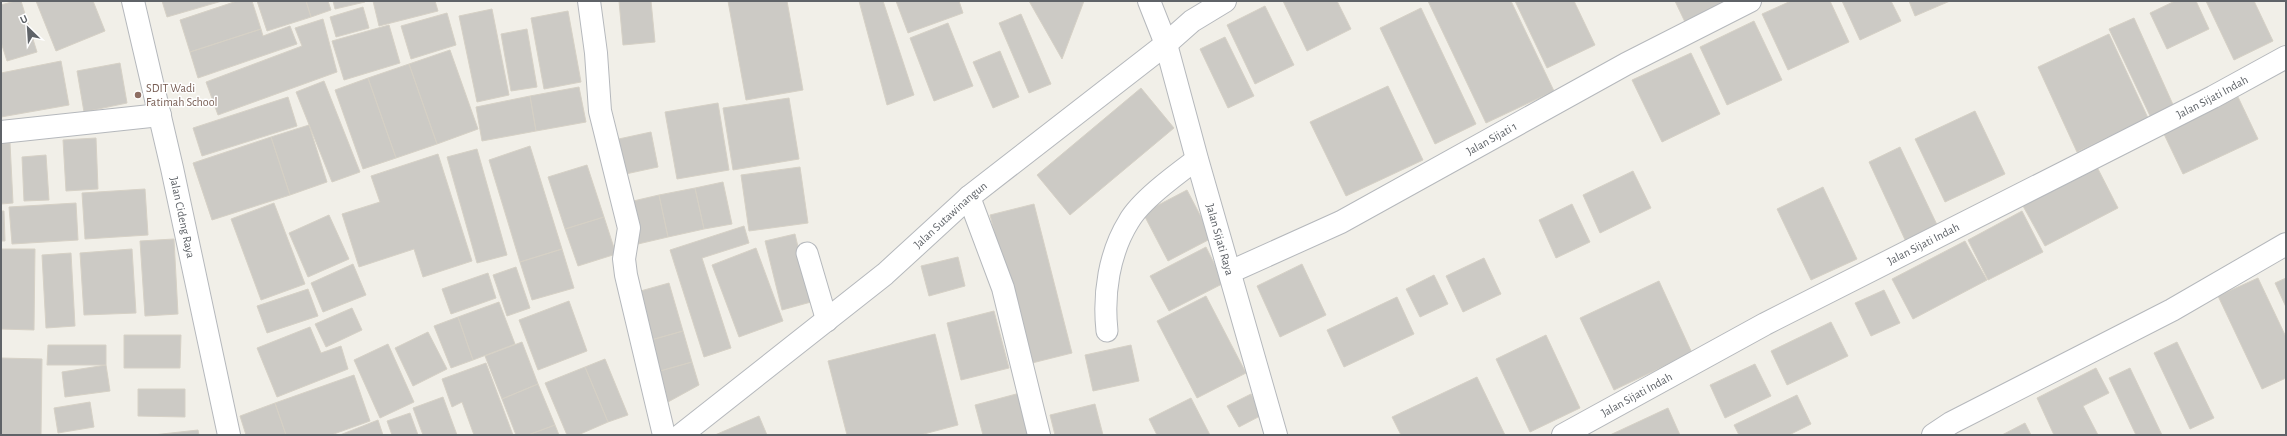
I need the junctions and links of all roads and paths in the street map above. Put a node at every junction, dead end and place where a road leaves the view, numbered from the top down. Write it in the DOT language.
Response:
graph roads {
  1 [pos="133,1"];
  2 [pos="589,1"];
  3 [pos="1149,1"];
  4 [pos="1225,1"];
  5 [pos="1750,1"];
  6 [pos="1166,44"];
  7 [pos="2286,57"];
  8 [pos="160,115"];
  9 [pos="1,132"];
  10 [pos="1197,159"];
  11 [pos="969,197"];
  12 [pos="2286,244"];
  13 [pos="807,253"];
  14 [pos="1230,272"];
  15 [pos="827,321"];
  16 [pos="1107,331"];
  17 [pos="229,435"];
  18 [pos="664,435"];
  19 [pos="681,435"];
  20 [pos="1039,435"];
  21 [pos="1276,435"];
  22 [pos="1563,435"];
  23 [pos="1933,435"];
  1 -- 8 [label="street, Jalan Cideng Raya"];
  2 -- 18 [label="street"];
  3 -- 6 [label="street, Jalan Sijati Raya"];
  4 -- 6 [label="street, Jalan Sutawinangun"];
  5 -- 14 [label="street, Jalan Sijati 1"];
  6 -- 10 [label="street, Jalan Sijati Raya"];
  6 -- 11 [label="street, Jalan Sutawinangun"];
  7 -- 22 [label="street, Jalan Sijati Indah"];
  8 -- 9 [label="street"];
  8 -- 17 [label="street, Jalan Cideng Raya"];
  10 -- 14 [label="street, Jalan Sijati Raya"];
  10 -- 16 [label="lane"];
  11 -- 15 [label="street, Jalan Sutawinangun"];
  11 -- 20 [label="street"];
  12 -- 23 [label="street"];
  13 -- 15 [label="lane"];
  14 -- 21 [label="street, Jalan Sijati Raya"];
  15 -- 19 [label="street, Jalan Sutawinangun"];
}
